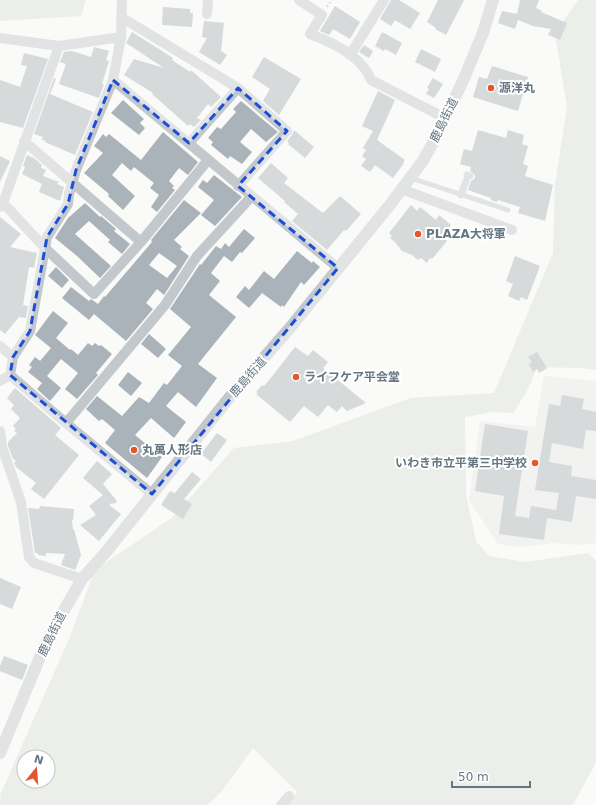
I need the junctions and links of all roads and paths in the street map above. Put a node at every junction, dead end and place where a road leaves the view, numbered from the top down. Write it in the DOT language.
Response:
graph roads {
  1 [pos="122,0"];
  2 [pos="208,0"];
  3 [pos="299,0"];
  4 [pos="384,0"];
  5 [pos="492,0"];
  6 [pos="207,14"];
  7 [pos="121,17"];
  8 [pos="121,37"];
  9 [pos="0,38"];
  10 [pos="59,46"];
  11 [pos="350,55"];
  12 [pos="113,80"];
  13 [pos="238,88"];
  14 [pos="445,118"];
  15 [pos="24,141"];
  16 [pos="189,143"];
  17 [pos="208,160"];
  18 [pos="468,177"];
  19 [pos="410,178"];
  20 [pos="73,182"];
  21 [pos="238,186"];
  22 [pos="401,189"];
  23 [pos="461,195"];
  24 [pos="252,196"];
  25 [pos="2,205"];
  26 [pos="508,210"];
  27 [pos="512,230"];
  28 [pos="141,242"];
  29 [pos="45,248"];
  30 [pos="338,268"];
  31 [pos="0,346"];
  32 [pos="12,356"];
  33 [pos="10,375"];
  34 [pos="0,381"];
  35 [pos="66,423"];
  36 [pos="0,431"];
  37 [pos="152,494"];
  38 [pos="82,579"];
  39 [pos="0,753"];
  40 [pos="289,796"];
  41 [pos="281,805"];
  1 -- 7 [label="street"];
  2 -- 6 [label="street"];
  3 -- 11 [label="street"];
  4 -- 11 [label="street"];
  5 -- 14 [label="street, 鹿島街道"];
  7 -- 8 [label="street"];
  7 -- 13 [label="street"];
  8 -- 10 [label="street"];
  8 -- 12 [label="street"];
  9 -- 10 [label="street"];
  10 -- 15 [label="street"];
  11 -- 14 [label="street"];
  12 -- 16 [label="street"];
  12 -- 20 [label="street"];
  13 -- 16 [label="street"];
  13 -- 21 [label="street"];
  14 -- 19 [label="street, 鹿島街道"];
  15 -- 20 [label="street"];
  15 -- 25 [label="street"];
  16 -- 17 [label="street"];
  17 -- 21 [label="street"];
  17 -- 28 [label="street"];
  18 -- 23 [label="street"];
  19 -- 22 [label="street, 鹿島街道"];
  19 -- 23 [label="lane"];
  20 -- 28 [label="street"];
  20 -- 29 [label="street"];
  21 -- 24 [label="street"];
  22 -- 27 [label="street"];
  22 -- 30 [label="street, 鹿島街道"];
  23 -- 26 [label="lane"];
  24 -- 30 [label="street"];
  24 -- 35 [label="street"];
  25 -- 29 [label="street"];
  28 -- 29 [label="street"];
  29 -- 32 [label="street"];
  30 -- 37 [label="street, 鹿島街道"];
  31 -- 32 [label="street"];
  32 -- 33 [label="street"];
  33 -- 34 [label="street"];
  33 -- 35 [label="street"];
  35 -- 37 [label="street"];
  36 -- 38 [label="street"];
  37 -- 38 [label="street, 鹿島街道"];
  38 -- 39 [label="street, 鹿島街道"];
  40 -- 41 [label="street"];
}
